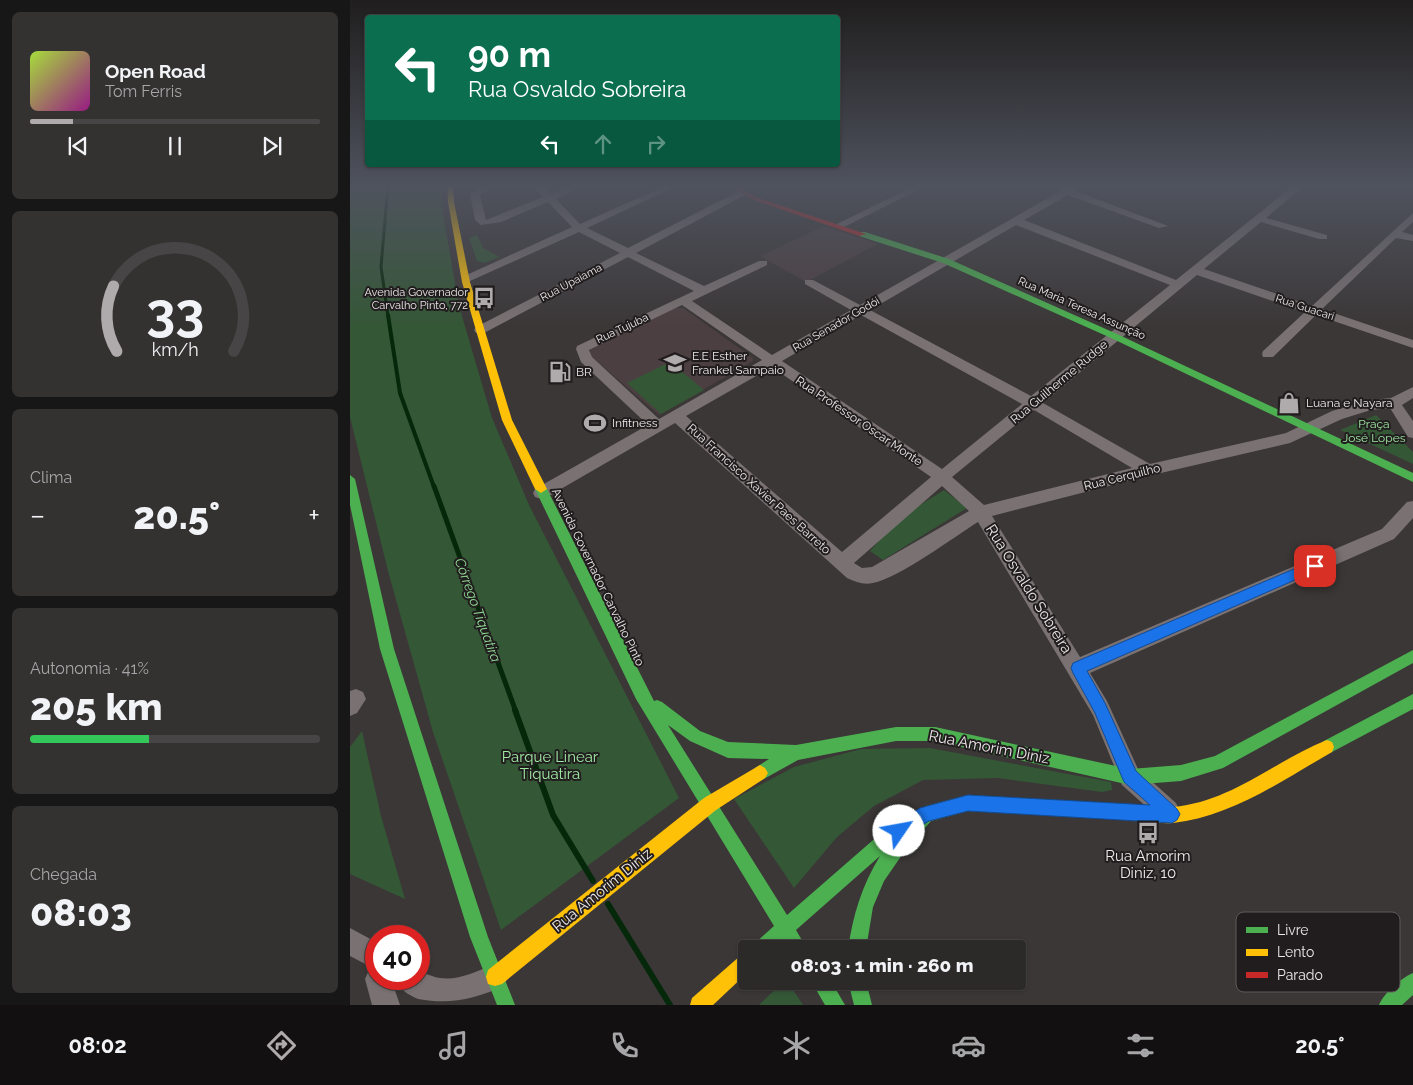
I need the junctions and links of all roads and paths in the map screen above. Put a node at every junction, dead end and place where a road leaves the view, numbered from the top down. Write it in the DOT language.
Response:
graph roads {
  1 [pos="457,232"];
  2 [pos="570,232"];
  3 [pos="587,232"];
  4 [pos="662,232"];
  5 [pos="856,232"];
  6 [pos="997,232"];
  7 [pos="1044,232"];
  8 [pos="1244,232"];
  9 [pos="1305,232"];
  10 [pos="1396,232"];
  11 [pos="1394,234"];
  12 [pos="1323,237"];
  13 [pos="1413,238"];
  14 [pos="628,252"];
  15 [pos="946,261"];
  16 [pos="763,263"];
  17 [pos="1197,271"];
  18 [pos="466,279"];
  19 [pos="809,282"];
  20 [pos="1179,285"];
  21 [pos="704,291"];
  22 [pos="683,300"];
  23 [pos="861,310"];
  24 [pos="1315,311"];
  25 [pos="480,330"];
  26 [pos="1114,336"];
  27 [pos="1413,344"];
  28 [pos="1268,354"];
  29 [pos="771,361"];
  30 [pos="1413,392"];
  31 [pos="1394,403"];
  32 [pos="1034,404"];
  33 [pos="676,415"];
  34 [pos="658,426"];
  35 [pos="1312,428"];
  36 [pos="1413,433"];
  37 [pos="1148,470"];
  38 [pos="942,477"];
  39 [pos="350,478"];
  40 [pos="1413,478"];
  41 [pos="541,493"];
  42 [pos="1413,506"];
  43 [pos="981,512"];
  44 [pos="842,563"];
  45 [pos="1413,656"];
  46 [pos="1078,668"];
  47 [pos="641,694"];
  48 [pos="1413,701"];
  49 [pos="796,753"];
  50 [pos="1130,776"];
  51 [pos="710,804"];
  52 [pos="926,814"];
  53 [pos="1172,814"];
  54 [pos="784,926"];
  55 [pos="769,940"];
  56 [pos="793,940"];
  57 [pos="858,940"];
  58 [pos="738,969"];
  59 [pos="495,977"];
  60 [pos="1413,982"];
  61 [pos="381,990"];
  62 [pos="425,990"];
  63 [pos="826,990"];
  64 [pos="859,990"];
  65 [pos="386,1005"];
  66 [pos="506,1005"];
  67 [pos="699,1005"];
  68 [pos="836,1005"];
  69 [pos="863,1005"];
  70 [pos="1388,1005"];
  1 -- 18 [label="street, Avenida Governador Carvalho Pinto"];
  2 -- 18 [label="street"];
  3 -- 14 [label="street"];
  4 -- 14 [label="street, Rua Upaiama"];
  5 -- 15 [label="street, Rua Maria Teresa Assunção"];
  6 -- 15 [label="street, Rua Senador Godói"];
  7 -- 20 [label="street"];
  8 -- 17 [label="street, Rua Guilherme Rudge"];
  9 -- 12 [label="street"];
  10 -- 11 [label="street"];
  11 -- 13 [label="street"];
  11 -- 24 [label="street"];
  14 -- 21 [label="street"];
  14 -- 25 [label="street, Rua Upaiama"];
  15 -- 23 [label="street, Rua Senador Godói"];
  15 -- 26 [label="street, Rua Maria Teresa Assunção"];
  16 -- 21 [label="street, Rua Tujuba"];
  17 -- 20 [label="street, Rua Guilherme Rudge"];
  17 -- 24 [label="street, Rua Guacari"];
  18 -- 25 [label="street, Avenida Governador Carvalho Pinto"];
  19 -- 23 [label="street"];
  20 -- 26 [label="street, Rua Guilherme Rudge"];
  21 -- 22 [label="street, Rua Tujuba"];
  22 -- 29 [label="street, Rua Professor Oscar Monte"];
  22 -- 34 [label="street, Rua Tujuba"];
  23 -- 29 [label="street, Rua Senador Godói"];
  23 -- 32 [label="street"];
  24 -- 27 [label="street, Rua Guacari"];
  24 -- 28 [label="street"];
  25 -- 41 [label="street, Avenida Governador Carvalho Pinto"];
  26 -- 32 [label="street, Rua Guilherme Rudge"];
  26 -- 35 [label="street, Rua Maria Teresa Assunção"];
  29 -- 33 [label="street, Rua Senador Godói"];
  29 -- 38 [label="street, Rua Professor Oscar Monte"];
  30 -- 31 [label="street, Rua Cerquilho"];
  31 -- 35 [label="street, Rua Cerquilho"];
  31 -- 36 [label="street"];
  32 -- 37 [label="street"];
  32 -- 38 [label="street, Rua Guilherme Rudge"];
  33 -- 34 [label="street, Rua Senador Godói"];
  33 -- 44 [label="street, Rua Francisco Xavier Paes Barreto"];
  34 -- 41 [label="street, Rua Senador Godói"];
  35 -- 37 [label="street, Rua Cerquilho"];
  35 -- 40 [label="street, Rua Maria Teresa Assunção"];
  37 -- 43 [label="street, Rua Cerquilho"];
  38 -- 43 [label="street, Rua Professor Oscar Monte"];
  38 -- 44 [label="street, Rua Guilherme Rudge"];
  39 -- 59 [label="street"];
  41 -- 47 [label="street, Avenida Governador Carvalho Pinto"];
  42 -- 46 [label="street"];
  43 -- 44 [label="street, Rua Cerquilho"];
  43 -- 46 [label="street, Rua Osvaldo Sobreira"];
  45 -- 50 [label="street, Rua Amorim Diniz"];
  46 -- 50 [label="street, Rua Osvaldo Sobreira"];
  47 -- 49 [label="street"];
  47 -- 51 [label="street, Avenida Governador Carvalho Pinto"];
  48 -- 53 [label="street"];
  49 -- 50 [label="street, Rua Amorim Diniz"];
  49 -- 51 [label="street, Rua Amorim Diniz"];
  50 -- 53 [label="street, Rua Osvaldo Sobreira"];
  51 -- 54 [label="street, Avenida Governador Carvalho Pinto"];
  51 -- 59 [label="street, Rua Amorim Diniz"];
  52 -- 53 [label="street"];
  52 -- 54 [label="street"];
  52 -- 57 [label="street"];
  54 -- 55 [label="street"];
  54 -- 56 [label="street, Avenida Governador Carvalho Pinto"];
  58 -- 67 [label="street"];
  59 -- 62 [label="street, Rua Amorim Diniz"];
  59 -- 66 [label="street"];
  60 -- 70 [label="street"];
  61 -- 65 [label="street"];
  63 -- 68 [label="street"];
  64 -- 69 [label="street"];
}
